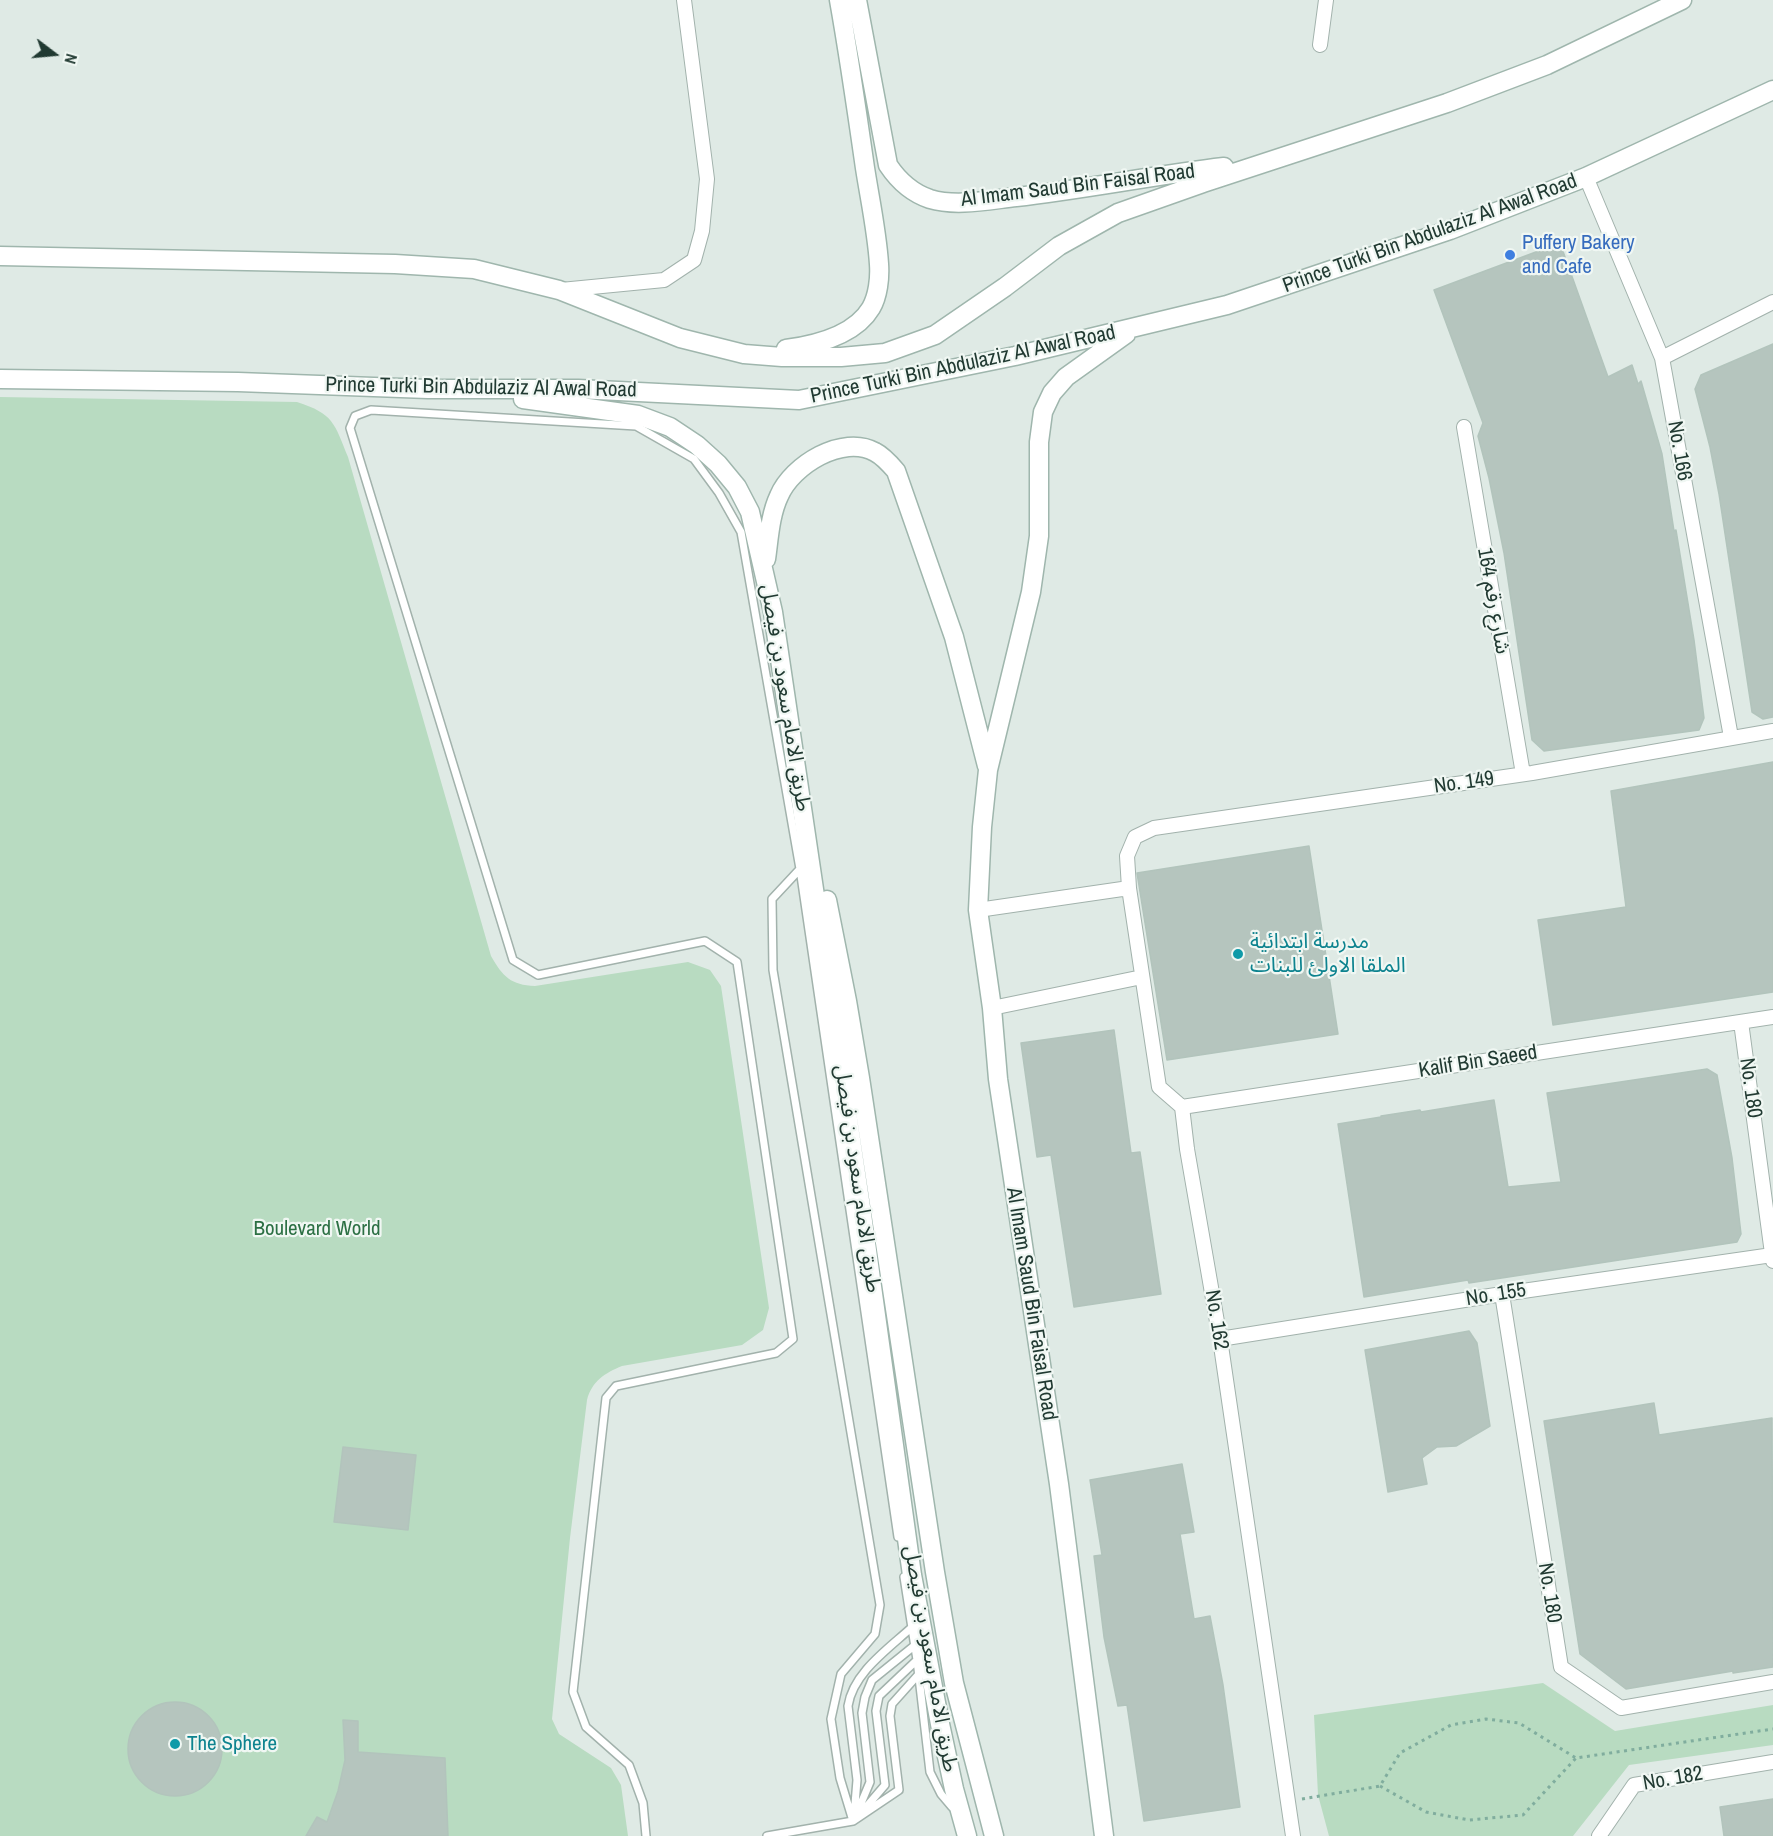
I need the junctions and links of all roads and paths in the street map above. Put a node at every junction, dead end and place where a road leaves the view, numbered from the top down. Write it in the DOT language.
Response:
graph roads {
  1 [pos="684,0"];
  2 [pos="839,0"];
  3 [pos="857,0"];
  4 [pos="1326,0"];
  5 [pos="1682,0"];
  6 [pos="1320,45"];
  7 [pos="1773,90"];
  8 [pos="1268,162"];
  9 [pos="1586,177"];
  10 [pos="0,256"];
  11 [pos="559,290"];
  12 [pos="1773,302"];
  13 [pos="1135,328"];
  14 [pos="744,354"];
  15 [pos="1662,358"];
  16 [pos="0,379"];
  17 [pos="429,388"];
  18 [pos="1464,427"];
  19 [pos="764,568"];
  20 [pos="1773,731"];
  21 [pos="1731,737"];
  22 [pos="988,770"];
  23 [pos="1523,774"];
  24 [pos="807,845"];
  25 [pos="800,869"];
  26 [pos="1129,888"];
  27 [pos="978,910"];
  28 [pos="1142,977"];
  29 [pos="992,1008"];
  30 [pos="1773,1017"];
  31 [pos="1742,1022"];
  32 [pos="1182,1107"];
  33 [pos="1773,1258"];
  34 [pos="1502,1294"];
  35 [pos="1220,1339"];
  36 [pos="904,1541"];
  37 [pos="900,1556"];
  38 [pos="902,1566"];
  39 [pos="911,1628"];
  40 [pos="914,1646"];
  41 [pos="916,1660"];
  42 [pos="918,1675"];
  43 [pos="1773,1682"];
  44 [pos="1773,1729"];
  45 [pos="1576,1758"];
  46 [pos="1773,1762"];
  47 [pos="1380,1786"];
  48 [pos="1288,1802"];
  49 [pos="853,1821"];
  50 [pos="966,1829"];
  51 [pos="794,1834"];
  52 [pos="646,1836"];
  53 [pos="767,1836"];
  54 [pos="994,1836"];
  55 [pos="1104,1836"];
  56 [pos="1293,1836"];
  57 [pos="1599,1836"];
  1 -- 11 [label="street"];
  2 -- 14 [label="main road"];
  3 -- 8 [label="main road, Al Imam Saud Bin Faisal Road"];
  4 -- 6 [label="street"];
  5 -- 8 [label="main road, Prince Turki Bin Abdulaziz Al Awal Road"];
  7 -- 9 [label="main road, Prince Turki Bin Abdulaziz Al Awal Road"];
  8 -- 14 [label="main road, Prince Turki Bin Abdulaziz Al Awal Road"];
  9 -- 13 [label="main road, Prince Turki Bin Abdulaziz Al Awal Road"];
  9 -- 15 [label="street, No. 166"];
  10 -- 11 [label="main road, Prince Turki Bin Abdulaziz Al Awal Road"];
  11 -- 14 [label="main road, Prince Turki Bin Abdulaziz Al Awal Road"];
  12 -- 15 [label="street"];
  13 -- 17 [label="main road, Prince Turki Bin Abdulaziz Al Awal Road"];
  13 -- 22 [label="main road"];
  15 -- 21 [label="street, No. 166"];
  16 -- 17 [label="main road, Prince Turki Bin Abdulaziz Al Awal Road"];
  17 -- 19 [label="main road"];
  18 -- 23 [label="street, شارع رقم 164"];
  19 -- 22 [label="main road"];
  19 -- 24 [label="main road, طريق الامام سعود بن فيصل"];
  20 -- 21 [label="street, No. 149"];
  21 -- 23 [label="street, No. 149"];
  22 -- 27 [label="main road, Al Imam Saud Bin Faisal Road"];
  23 -- 26 [label="street, No. 149"];
  24 -- 36 [label="main road, طريق الامام سعود بن فيصل"];
  24 -- 54 [label="main road"];
  25 -- 36 [label="lane"];
  25 -- 49 [label="lane"];
  25 -- 52 [label="lane"];
  26 -- 27 [label="street"];
  26 -- 28 [label="street"];
  27 -- 29 [label="main road, Al Imam Saud Bin Faisal Road"];
  28 -- 29 [label="street"];
  28 -- 32 [label="street"];
  29 -- 55 [label="main road, Al Imam Saud Bin Faisal Road"];
  30 -- 31 [label="street, Kalif Bin Saeed"];
  31 -- 32 [label="street, Kalif Bin Saeed"];
  31 -- 33 [label="street, No. 180"];
  32 -- 35 [label="street, No. 162"];
  33 -- 34 [label="street, No. 155"];
  34 -- 35 [label="street, No. 155"];
  34 -- 43 [label="street, No. 180"];
  35 -- 48 [label="street, No. 162"];
  36 -- 37 [label="lane"];
  36 -- 50 [label="main road, طريق الامام سعود بن فيصل"];
  38 -- 39 [label="lane"];
  39 -- 40 [label="lane"];
  39 -- 49 [label="lane"];
  40 -- 41 [label="lane"];
  40 -- 49 [label="lane"];
  41 -- 42 [label="lane"];
  41 -- 49 [label="lane"];
  42 -- 49 [label="lane"];
  42 -- 50 [label="lane"];
  44 -- 45 [label="path"];
  45 -- 47 [label="path"];
  45 -- 47 [label="path"];
  46 -- 57 [label="street, No. 182"];
  47 -- 48 [label="path"];
  48 -- 56 [label="street, No. 162"];
  49 -- 51 [label="lane"];
  51 -- 53 [label="lane"];
}
